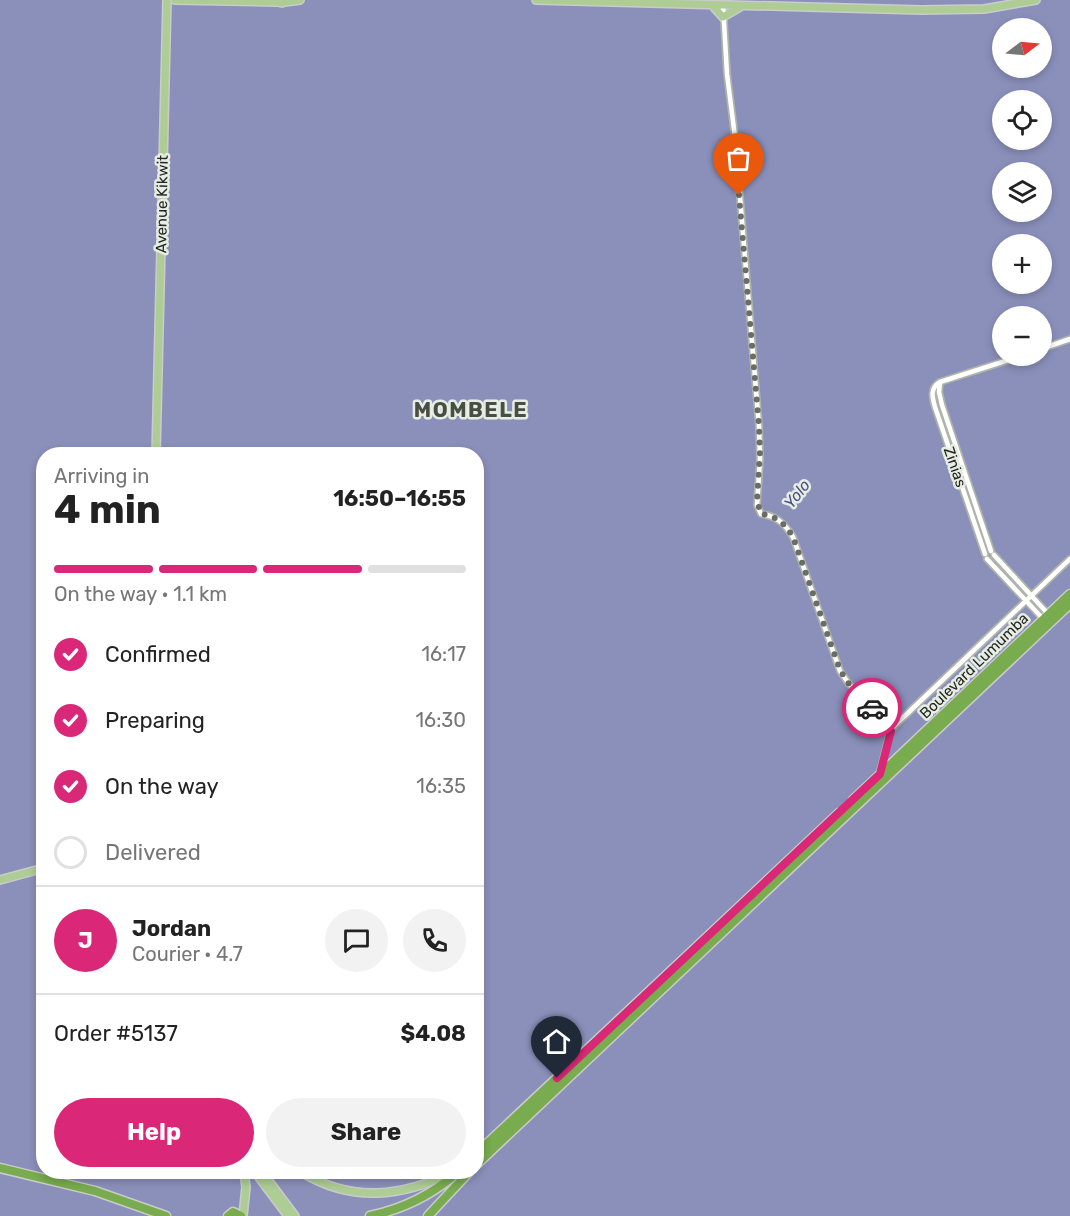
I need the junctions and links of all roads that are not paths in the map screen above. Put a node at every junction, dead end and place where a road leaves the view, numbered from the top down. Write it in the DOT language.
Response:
graph roads {
  1 [pos="167,0"];
  2 [pos="175,0"];
  3 [pos="300,0"];
  4 [pos="536,0"];
  5 [pos="1036,0"];
  6 [pos="263,1"];
  7 [pos="274,1"];
  8 [pos="286,1"];
  9 [pos="769,3"];
  10 [pos="712,5"];
  11 [pos="723,5"];
  12 [pos="742,6"];
  13 [pos="723,17"];
  14 [pos="1070,339"];
  15 [pos="1052,345"];
  16 [pos="992,365"];
  17 [pos="940,382"];
  18 [pos="942,405"];
  19 [pos="935,407"];
  20 [pos="156,447"];
  21 [pos="964,471"];
  22 [pos="957,473"];
  23 [pos="993,553"];
  24 [pos="986,557"];
  25 [pos="1070,559"];
  26 [pos="1070,594"];
  27 [pos="1031,595"];
  28 [pos="1025,601"];
  29 [pos="1070,604"];
  30 [pos="1048,620"];
  31 [pos="891,729"];
  32 [pos="880,774"];
  33 [pos="36,870"];
  34 [pos="0,880"];
  35 [pos="484,1154"];
  36 [pos="484,1154"];
  37 [pos="0,1170"];
  38 [pos="36,1178"];
  39 [pos="41,1179"];
  40 [pos="245,1179"];
  41 [pos="260,1179"];
  42 [pos="267,1179"];
  43 [pos="315,1179"];
  44 [pos="438,1179"];
  45 [pos="448,1179"];
  46 [pos="462,1179"];
  47 [pos="246,1198"];
  48 [pos="228,1215"];
  49 [pos="151,1216"];
  50 [pos="166,1216"];
  51 [pos="242,1216"];
  52 [pos="288,1216"];
  53 [pos="295,1216"];
  54 [pos="370,1216"];
  55 [pos="428,1216"];
  1 -- 20 [label="main road, Avenue Kikwit"];
  2 -- 6 [label="main road"];
  3 -- 8 [label="main road"];
  4 -- 10 [label="main road"];
  5 -- 9 [label="main road"];
  6 -- 7 [label="main road"];
  7 -- 8 [label="main road"];
  9 -- 12 [label="main road"];
  10 -- 11 [label="main road"];
  10 -- 13 [label="main road"];
  11 -- 12 [label="main road"];
  11 -- 13 [label="street"];
  12 -- 13 [label="main road"];
  13 -- 31 [label="street"];
  14 -- 15 [label="street"];
  16 -- 17 [label="street"];
  17 -- 18 [label="street"];
  17 -- 19 [label="street, Zinias"];
  18 -- 19 [label="street"];
  18 -- 21 [label="street"];
  19 -- 22 [label="street, Zinias"];
  21 -- 22 [label="street"];
  21 -- 23 [label="street"];
  22 -- 24 [label="street, Zinias"];
  23 -- 24 [label="street"];
  23 -- 27 [label="street"];
  24 -- 28 [label="street"];
  25 -- 27 [label="street"];
  26 -- 30 [label="highway, Boulevard Lumumba"];
  27 -- 28 [label="street"];
  27 -- 30 [label="street"];
  28 -- 30 [label="street"];
  28 -- 31 [label="street"];
  29 -- 30 [label="highway, Boulevard Lumumba"];
  30 -- 32 [label="highway, Boulevard Lumumba"];
  30 -- 35 [label="highway, Boulevard Lumumba"];
  31 -- 32 [label="street"];
  32 -- 36 [label="highway, Boulevard Lumumba"];
  33 -- 34 [label="main road"];
  37 -- 38 [label="highway"];
  37 -- 49 [label="highway"];
  39 -- 50 [label="highway"];
  40 -- 47 [label="main road"];
  41 -- 52 [label="main road"];
  42 -- 53 [label="main road"];
  43 -- 44 [label="main road"];
  45 -- 54 [label="highway"];
  46 -- 55 [label="highway"];
  47 -- 48 [label="main road"];
  47 -- 51 [label="main road"];
  48 -- 51 [label="highway"];
}
